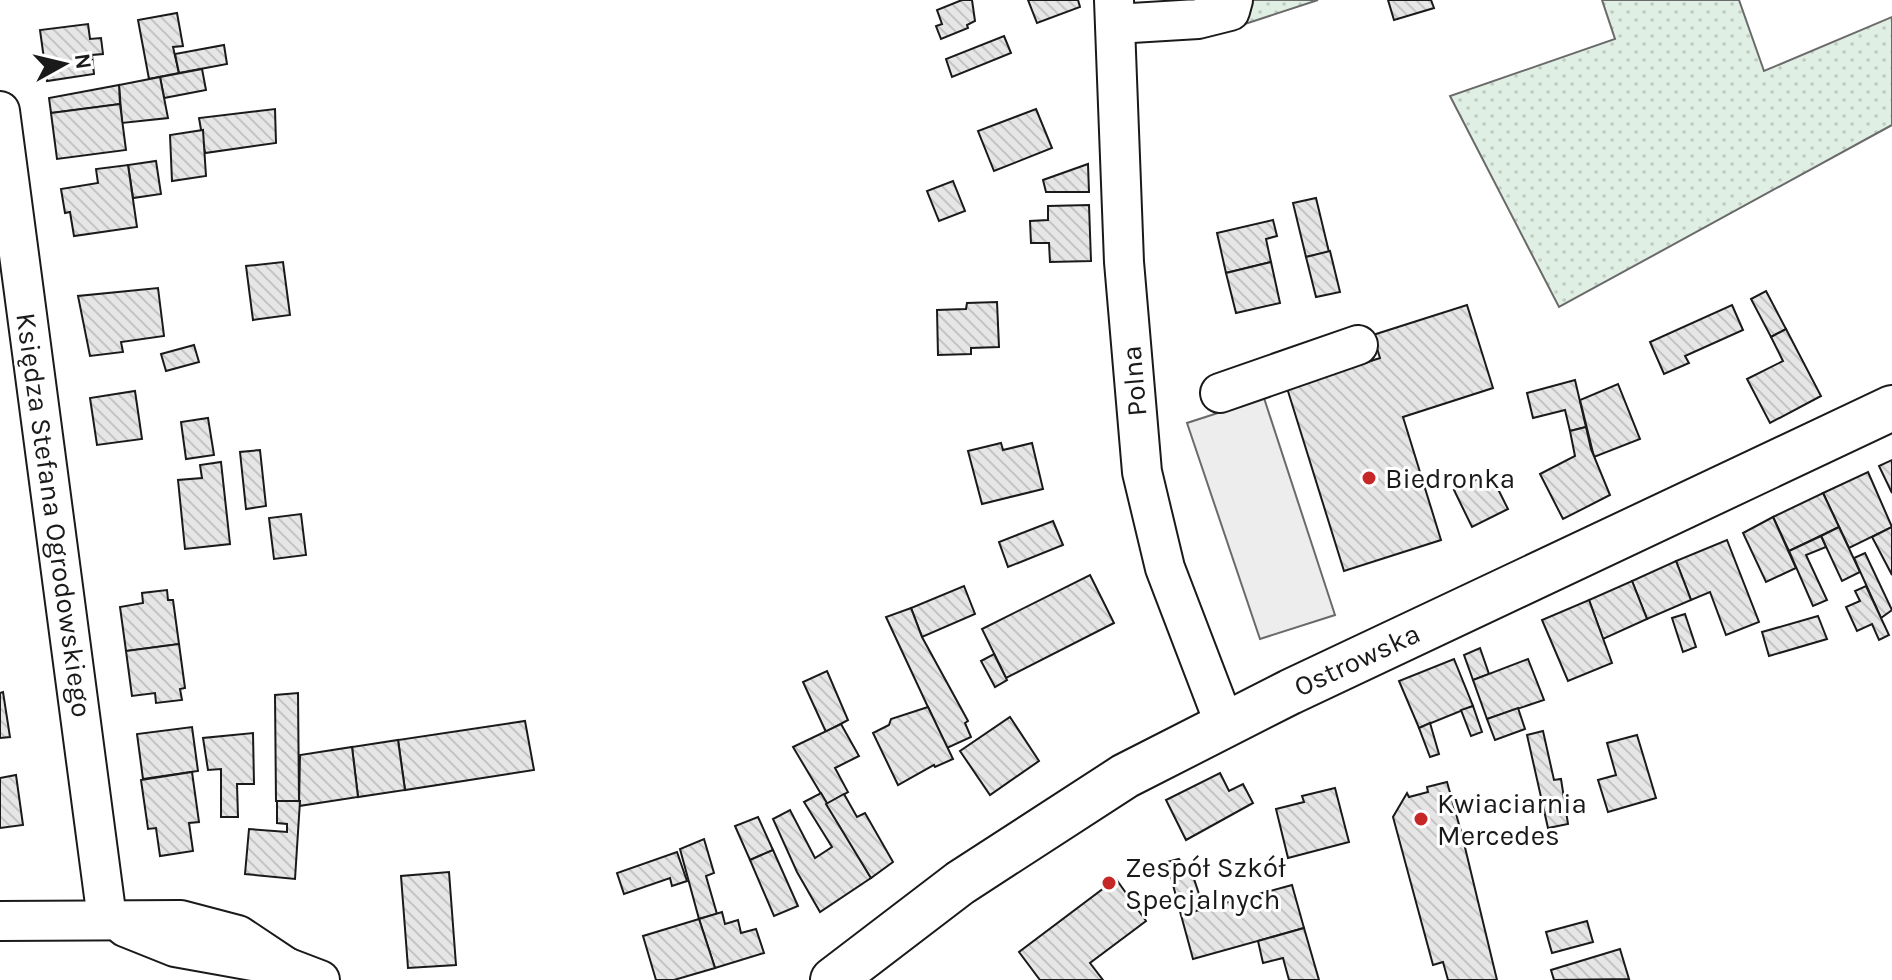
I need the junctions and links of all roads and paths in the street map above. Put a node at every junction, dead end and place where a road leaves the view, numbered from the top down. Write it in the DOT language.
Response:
graph roads {
  1 [pos="1233,0"];
  2 [pos="1114,12"];
  3 [pos="0,111"];
  4 [pos="1358,345"];
  5 [pos="1220,393"];
  6 [pos="1892,408"];
  7 [pos="1225,725"];
  8 [pos="5,917"];
  9 [pos="107,919"];
  10 [pos="303,974"];
  11 [pos="834,975"];
  1 -- 2 [label="street, Polna"];
  2 -- 7 [label="street, Polna"];
  3 -- 9 [label="street, Księdza Stefana Ogrodowskiego"];
  4 -- 5 [label="street"];
  6 -- 7 [label="main road, Ostrowska"];
  7 -- 11 [label="main road, Ostrowska"];
  8 -- 9 [label="street"];
  9 -- 10 [label="street"];
}
